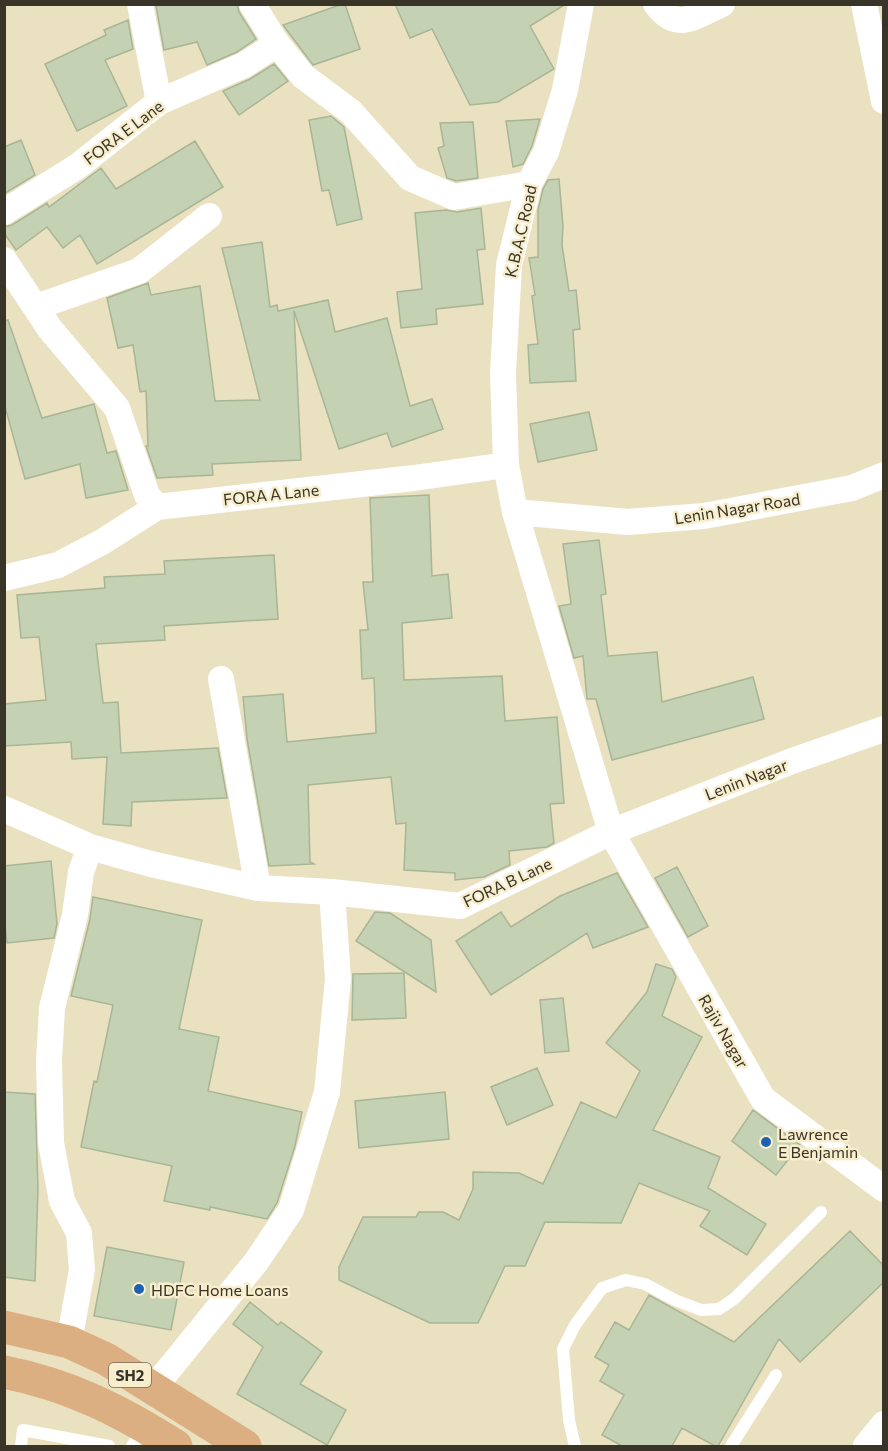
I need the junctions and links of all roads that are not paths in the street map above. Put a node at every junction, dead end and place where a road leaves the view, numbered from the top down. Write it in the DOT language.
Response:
graph roads {
  1 [pos="140,4"];
  2 [pos="252,4"];
  3 [pos="581,4"];
  4 [pos="656,4"];
  5 [pos="722,4"];
  6 [pos="864,4"];
  7 [pos="277,44"];
  8 [pos="884,101"];
  9 [pos="159,102"];
  10 [pos="529,184"];
  11 [pos="4,212"];
  12 [pos="209,216"];
  13 [pos="4,260"];
  14 [pos="36,307"];
  15 [pos="506,465"];
  16 [pos="884,475"];
  17 [pos="157,507"];
  18 [pos="515,512"];
  19 [pos="4,578"];
  20 [pos="221,680"];
  21 [pos="884,729"];
  22 [pos="4,809"];
  23 [pos="610,832"];
  24 [pos="90,847"];
  25 [pos="258,888"];
  26 [pos="332,892"];
  27 [pos="884,1189"];
  28 [pos="821,1212"];
  29 [pos="4,1327"];
  30 [pos="69,1342"];
  31 [pos="4,1372"];
  32 [pos="776,1375"];
  33 [pos="152,1390"];
  34 [pos="884,1424"];
  35 [pos="139,1436"];
  36 [pos="21,1446"];
  37 [pos="109,1446"];
  38 [pos="176,1446"];
  39 [pos="245,1446"];
  40 [pos="575,1446"];
  41 [pos="731,1446"];
  42 [pos="866,1446"];
  1 -- 9 [label="street"];
  2 -- 7 [label="street"];
  3 -- 10 [label="street, K.B.A.C Road"];
  4 -- 5 [label="street"];
  6 -- 8 [label="street"];
  7 -- 9 [label="street, FORA E Lane"];
  7 -- 10 [label="street"];
  9 -- 11 [label="street, FORA E Lane"];
  10 -- 15 [label="street, K.B.A.C Road"];
  12 -- 14 [label="street"];
  13 -- 14 [label="street"];
  14 -- 17 [label="street"];
  15 -- 17 [label="street, FORA A Lane"];
  15 -- 18 [label="street"];
  16 -- 18 [label="street, Lenin Nagar Road"];
  17 -- 19 [label="street, FORA A Lane"];
  18 -- 23 [label="street"];
  20 -- 25 [label="street"];
  21 -- 23 [label="street, Lenin Nagar"];
  22 -- 24 [label="street, FORA B Lane"];
  23 -- 26 [label="street, FORA B Lane"];
  23 -- 27 [label="street, Rajiv Nagar"];
  24 -- 25 [label="street, FORA B Lane"];
  24 -- 30 [label="street"];
  25 -- 26 [label="street, FORA B Lane"];
  26 -- 33 [label="street"];
  28 -- 40 [label="lane"];
  29 -- 30 [label="main road, SH2"];
  30 -- 33 [label="main road, SH2"];
  31 -- 35 [label="main road"];
  32 -- 41 [label="lane"];
  33 -- 39 [label="main road, SH2"];
  34 -- 42 [label="street"];
  35 -- 38 [label="main road"];
  36 -- 37 [label="lane"];
}
